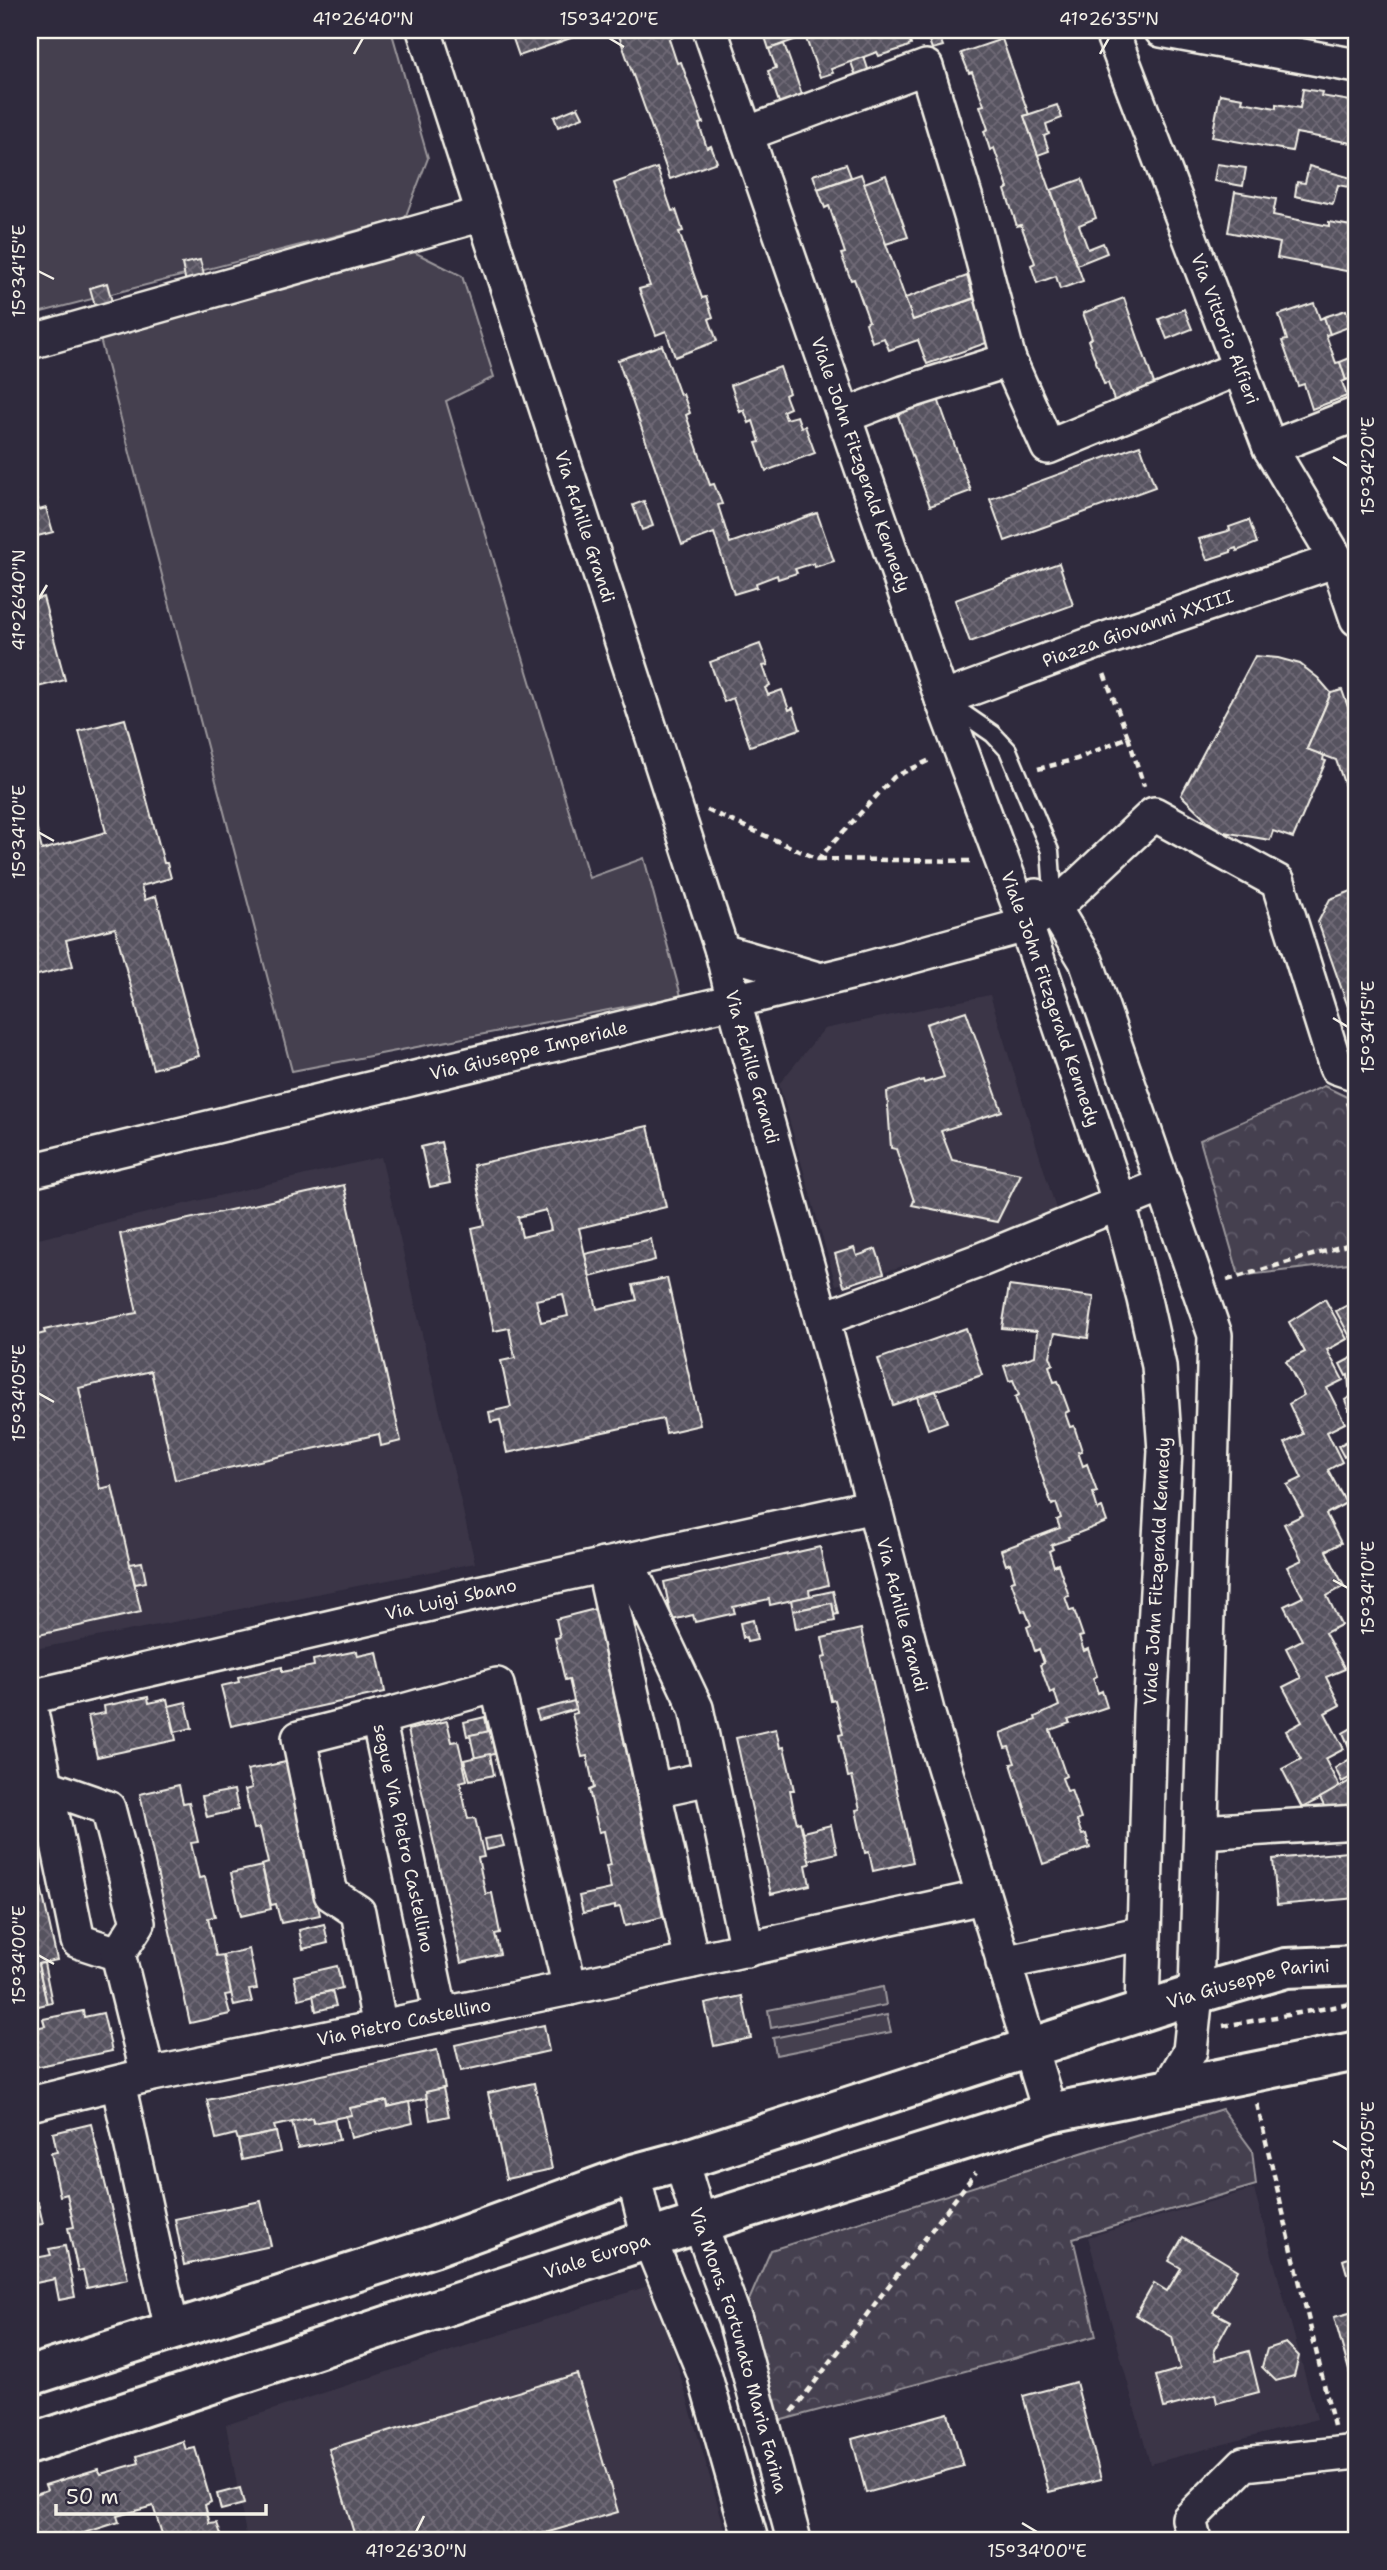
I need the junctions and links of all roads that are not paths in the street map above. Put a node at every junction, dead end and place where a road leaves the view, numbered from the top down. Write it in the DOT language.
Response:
graph roads {
  1 [pos="424,30"];
  2 [pos="710,30"];
  3 [pos="1111,30"];
  4 [pos="1161,30"];
  5 [pos="1357,66"];
  6 [pos="746,134"];
  7 [pos="483,214"];
  8 [pos="30,342"];
  9 [pos="1009,360"];
  10 [pos="1239,368"];
  11 [pos="1357,414"];
  12 [pos="844,416"];
  13 [pos="1269,448"];
  14 [pos="1336,560"];
  15 [pos="1357,619"];
  16 [pos="942,699"];
  17 [pos="1005,870"];
  18 [pos="1054,908"];
  19 [pos="1026,925"];
  20 [pos="722,951"];
  21 [pos="821,980"];
  22 [pos="734,1002"];
  23 [pos="1347,1070"];
  24 [pos="30,1171"];
  25 [pos="1164,1185"];
  26 [pos="1119,1204"];
  27 [pos="822,1318"];
  28 [pos="874,1506"];
  29 [pos="615,1563"];
  30 [pos="30,1697"];
  31 [pos="30,1707"];
  32 [pos="378,1718"];
  33 [pos="710,1778"];
  34 [pos="48,1787"];
  35 [pos="654,1790"];
  36 [pos="1357,1822"];
  37 [pos="1201,1832"];
  38 [pos="983,1897"];
  39 [pos="1144,1933"];
  40 [pos="747,1950"];
  41 [pos="118,1954"];
  42 [pos="692,1961"];
  43 [pos="1003,1963"];
  44 [pos="1357,1965"];
  45 [pos="570,1988"];
  46 [pos="1196,1994"];
  47 [pos="1143,2010"];
  48 [pos="442,2015"];
  49 [pos="380,2028"];
  50 [pos="1031,2049"];
  51 [pos="1357,2051"];
  52 [pos="133,2079"];
  53 [pos="1168,2090"];
  54 [pos="30,2104"];
  55 [pos="1050,2113"];
  56 [pos="681,2161"];
  57 [pos="633,2174"];
  58 [pos="700,2224"];
  59 [pos="649,2239"];
  60 [pos="173,2330"];
  61 [pos="30,2376"];
  62 [pos="30,2444"];
  63 [pos="1351,2452"];
  64 [pos="751,2540"];
  65 [pos="794,2540"];
  66 [pos="1194,2540"];
  1 -- 7 [label="street, Via Achille Grandi"];
  2 -- 6 [label="street, Viale John Fitzgerald Kennedy"];
  3 -- 10 [label="street, Via Vittorio Alfieri"];
  4 -- 5 [label="street"];
  6 -- 9 [label="street"];
  6 -- 12 [label="street, Viale John Fitzgerald Kennedy"];
  7 -- 8 [label="street"];
  7 -- 20 [label="street, Via Achille Grandi"];
  9 -- 10 [label="street"];
  9 -- 12 [label="street"];
  10 -- 13 [label="street, Via Vittorio Alfieri"];
  11 -- 13 [label="street"];
  12 -- 16 [label="street, Viale John Fitzgerald Kennedy"];
  13 -- 14 [label="street, Via Vittorio Alfieri"];
  14 -- 15 [label="street, Via Vittorio Alfieri"];
  14 -- 16 [label="street, Piazza Giovanni XXIII"];
  16 -- 17 [label="street, Viale John Fitzgerald Kennedy"];
  16 -- 18 [label="lane"];
  17 -- 18 [label="street"];
  17 -- 19 [label="street, Viale John Fitzgerald Kennedy"];
  18 -- 19 [label="street"];
  18 -- 23 [label="street"];
  18 -- 25 [label="street, Viale John Fitzgerald Kennedy"];
  19 -- 21 [label="street, Via Giuseppe Imperiale"];
  19 -- 26 [label="street, Viale John Fitzgerald Kennedy"];
  20 -- 21 [label="street"];
  20 -- 22 [label="street, Via Achille Grandi"];
  21 -- 22 [label="street, Via Giuseppe Imperiale"];
  22 -- 24 [label="street, Via Giuseppe Imperiale"];
  22 -- 27 [label="street, Via Achille Grandi"];
  25 -- 26 [label="street"];
  25 -- 37 [label="street, Viale John Fitzgerald Kennedy"];
  26 -- 27 [label="street"];
  26 -- 39 [label="street, Viale John Fitzgerald Kennedy"];
  27 -- 28 [label="street, Via Achille Grandi"];
  28 -- 29 [label="street, Via Luigi Sbano"];
  28 -- 38 [label="street, Via Achille Grandi"];
  29 -- 30 [label="street, Via Luigi Sbano"];
  29 -- 33 [label="street"];
  29 -- 35 [label="street"];
  31 -- 34 [label="street"];
  32 -- 45 [label="street"];
  32 -- 48 [label="street, segue Via Pietro Castellino"];
  32 -- 49 [label="street, segue Via Pietro Castellino"];
  33 -- 35 [label="street"];
  33 -- 40 [label="street"];
  34 -- 41 [label="street"];
  34 -- 41 [label="street"];
  35 -- 42 [label="street"];
  36 -- 37 [label="street"];
  37 -- 46 [label="street, Viale John Fitzgerald Kennedy"];
  38 -- 40 [label="street, Via Pietro Castellino"];
  38 -- 43 [label="street, Via Achille Grandi"];
  39 -- 43 [label="street"];
  39 -- 47 [label="street, Viale John Fitzgerald Kennedy"];
  40 -- 42 [label="street, Via Pietro Castellino"];
  41 -- 52 [label="street"];
  42 -- 45 [label="street, Via Pietro Castellino"];
  43 -- 50 [label="street, Via Achille Grandi"];
  44 -- 46 [label="street, Via Giuseppe Parini"];
  45 -- 48 [label="street, Via Pietro Castellino"];
  46 -- 47 [label="street, Via Giuseppe Parini"];
  46 -- 53 [label="street, Viale John Fitzgerald Kennedy"];
  47 -- 50 [label="street"];
  48 -- 49 [label="street, Via Pietro Castellino"];
  49 -- 52 [label="street, Via Pietro Castellino"];
  50 -- 55 [label="street, Via Achille Grandi"];
  50 -- 56 [label="street"];
  51 -- 53 [label="street"];
  52 -- 54 [label="street, Via Pietro Castellino"];
  52 -- 60 [label="street"];
  53 -- 55 [label="street, Viale Europa"];
  55 -- 58 [label="street, Viale Europa"];
  56 -- 57 [label="street"];
  56 -- 58 [label="street, Via Mons. Fortunato Maria Farina"];
  57 -- 59 [label="street"];
  57 -- 60 [label="street"];
  58 -- 59 [label="street, Viale Europa"];
  58 -- 65 [label="street, Via Mons. Fortunato Maria Farina"];
  59 -- 62 [label="street, Viale Europa"];
  59 -- 64 [label="street"];
  60 -- 61 [label="street"];
  63 -- 66 [label="street"];
}
